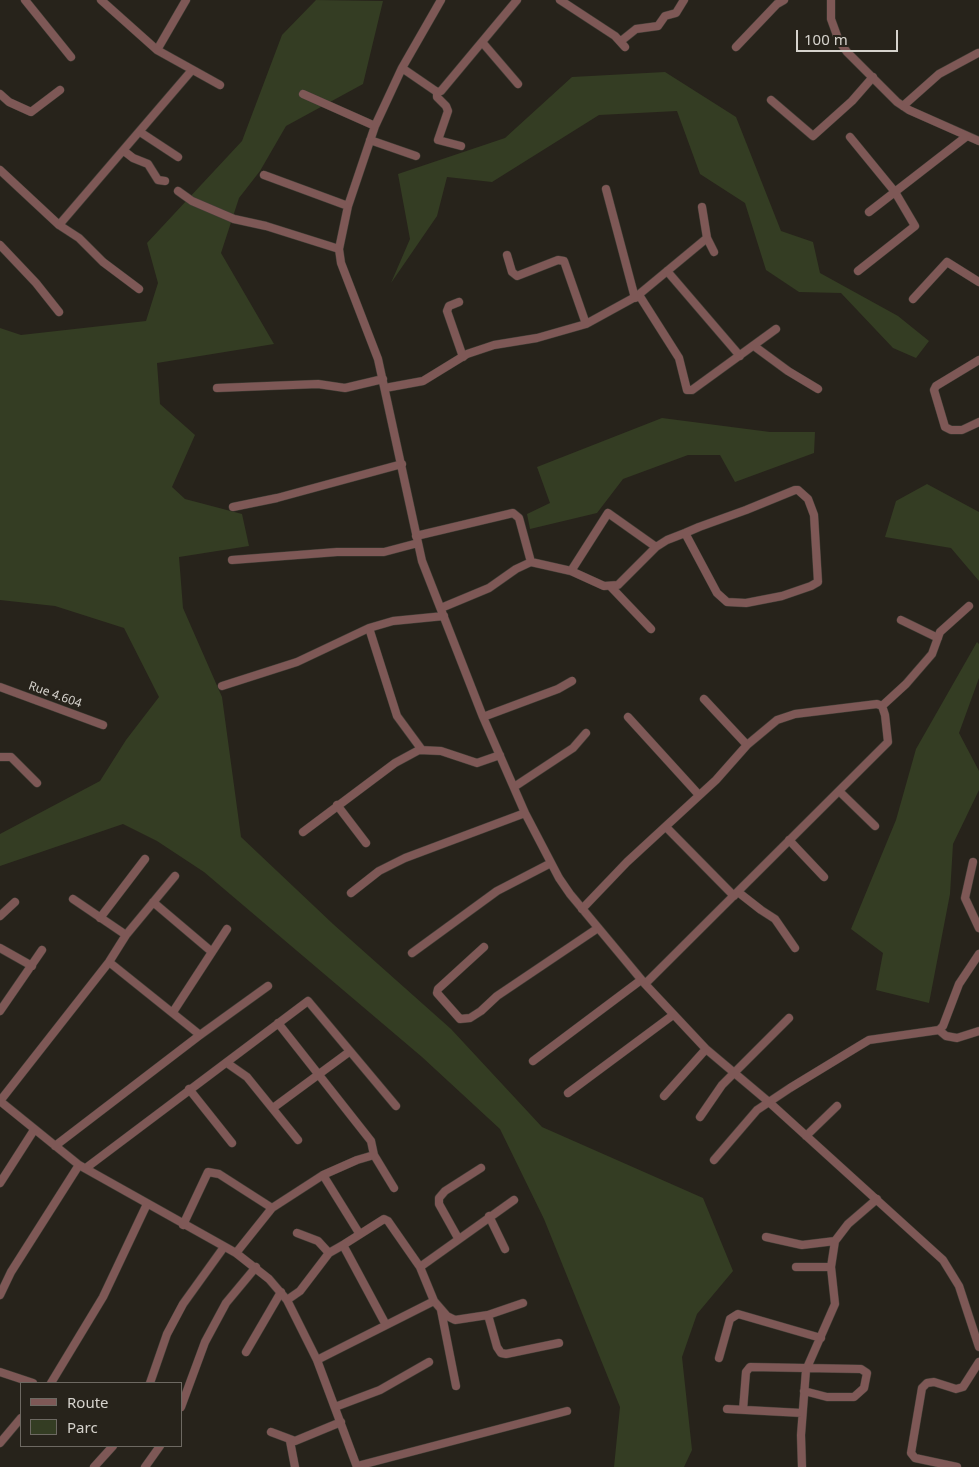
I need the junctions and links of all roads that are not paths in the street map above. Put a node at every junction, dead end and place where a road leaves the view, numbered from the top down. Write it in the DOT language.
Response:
graph roads {
  1 [pos="25,0"];
  2 [pos="185,0"];
  3 [pos="441,0"];
  4 [pos="517,0"];
  5 [pos="560,0"];
  6 [pos="684,0"];
  7 [pos="784,0"];
  8 [pos="831,0"];
  9 [pos="106,2"];
  10 [pos="482,42"];
  11 [pos="736,47"];
  12 [pos="157,50"];
  13 [pos="978,53"];
  14 [pos="71,57"];
  15 [pos="402,68"];
  16 [pos="192,70"];
  17 [pos="873,77"];
  18 [pos="518,84"];
  19 [pos="220,85"];
  20 [pos="60,90"];
  21 [pos="437,92"];
  22 [pos="0,94"];
  23 [pos="303,94"];
  24 [pos="771,100"];
  25 [pos="903,106"];
  26 [pos="375,126"];
  27 [pos="140,132"];
  28 [pos="966,136"];
  29 [pos="850,137"];
  30 [pos="370,140"];
  31 [pos="979,141"];
  32 [pos="461,146"];
  33 [pos="124,151"];
  34 [pos="416,156"];
  35 [pos="178,157"];
  36 [pos="0,170"];
  37 [pos="264,175"];
  38 [pos="165,181"];
  39 [pos="606,189"];
  40 [pos="178,191"];
  41 [pos="895,192"];
  42 [pos="348,206"];
  43 [pos="702,208"];
  44 [pos="869,212"];
  45 [pos="60,225"];
  46 [pos="707,238"];
  47 [pos="0,246"];
  48 [pos="338,249"];
  49 [pos="714,252"];
  50 [pos="507,255"];
  51 [pos="666,271"];
  52 [pos="858,271"];
  53 [pos="979,282"];
  54 [pos="139,289"];
  55 [pos="637,296"];
  56 [pos="912,299"];
  57 [pos="459,302"];
  58 [pos="59,312"];
  59 [pos="586,324"];
  60 [pos="776,329"];
  61 [pos="754,346"];
  62 [pos="740,356"];
  63 [pos="463,357"];
  64 [pos="979,360"];
  65 [pos="383,379"];
  66 [pos="217,388"];
  67 [pos="385,388"];
  68 [pos="818,389"];
  69 [pos="979,422"];
  70 [pos="402,464"];
  71 [pos="233,507"];
  72 [pos="685,533"];
  73 [pos="417,540"];
  74 [pos="656,546"];
  75 [pos="232,560"];
  76 [pos="531,562"];
  77 [pos="571,571"];
  78 [pos="611,587"];
  79 [pos="969,606"];
  80 [pos="441,608"];
  81 [pos="444,616"];
  82 [pos="901,620"];
  83 [pos="369,628"];
  84 [pos="650,629"];
  85 [pos="938,638"];
  86 [pos="572,681"];
  87 [pos="222,686"];
  88 [pos="0,687"];
  89 [pos="704,699"];
  90 [pos="882,706"];
  91 [pos="483,717"];
  92 [pos="628,717"];
  93 [pos="102,725"];
  94 [pos="586,733"];
  95 [pos="747,745"];
  96 [pos="422,750"];
  97 [pos="500,755"];
  98 [pos="0,757"];
  99 [pos="37,783"];
  100 [pos="514,787"];
  101 [pos="839,791"];
  102 [pos="700,795"];
  103 [pos="337,805"];
  104 [pos="525,813"];
  105 [pos="875,826"];
  106 [pos="666,827"];
  107 [pos="303,832"];
  108 [pos="789,840"];
  109 [pos="366,843"];
  110 [pos="144,859"];
  111 [pos="973,862"];
  112 [pos="551,863"];
  113 [pos="175,876"];
  114 [pos="824,876"];
  115 [pos="351,893"];
  116 [pos="736,894"];
  117 [pos="72,899"];
  118 [pos="15,902"];
  119 [pos="153,902"];
  120 [pos="582,909"];
  121 [pos="0,916"];
  122 [pos="100,918"];
  123 [pos="598,928"];
  124 [pos="979,928"];
  125 [pos="227,929"];
  126 [pos="126,935"];
  127 [pos="484,947"];
  128 [pos="0,948"];
  129 [pos="795,948"];
  130 [pos="42,950"];
  131 [pos="212,952"];
  132 [pos="412,952"];
  133 [pos="979,954"];
  134 [pos="108,962"];
  135 [pos="32,966"];
  136 [pos="643,982"];
  137 [pos="268,986"];
  138 [pos="0,1011"];
  139 [pos="173,1012"];
  140 [pos="672,1015"];
  141 [pos="789,1018"];
  142 [pos="278,1022"];
  143 [pos="939,1030"];
  144 [pos="979,1031"];
  145 [pos="200,1036"];
  146 [pos="706,1049"];
  147 [pos="349,1052"];
  148 [pos="534,1061"];
  149 [pos="227,1063"];
  150 [pos="735,1073"];
  151 [pos="319,1074"];
  152 [pos="189,1089"];
  153 [pos="568,1093"];
  154 [pos="664,1096"];
  155 [pos="0,1101"];
  156 [pos="770,1103"];
  157 [pos="396,1106"];
  158 [pos="837,1106"];
  159 [pos="273,1108"];
  160 [pos="700,1117"];
  161 [pos="34,1130"];
  162 [pos="806,1136"];
  163 [pos="298,1140"];
  164 [pos="232,1143"];
  165 [pos="55,1146"];
  166 [pos="374,1155"];
  167 [pos="714,1160"];
  168 [pos="82,1166"];
  169 [pos="481,1168"];
  170 [pos="323,1175"];
  171 [pos="0,1183"];
  172 [pos="394,1188"];
  173 [pos="877,1199"];
  174 [pos="514,1200"];
  175 [pos="147,1204"];
  176 [pos="272,1208"];
  177 [pos="489,1216"];
  178 [pos="183,1225"];
  179 [pos="297,1233"];
  180 [pos="359,1233"];
  181 [pos="766,1237"];
  182 [pos="458,1238"];
  183 [pos="835,1241"];
  184 [pos="343,1245"];
  185 [pos="224,1247"];
  186 [pos="505,1249"];
  187 [pos="329,1253"];
  188 [pos="236,1254"];
  189 [pos="420,1266"];
  190 [pos="256,1267"];
  191 [pos="796,1267"];
  192 [pos="831,1267"];
  193 [pos="281,1292"];
  194 [pos="0,1295"];
  195 [pos="287,1300"];
  196 [pos="434,1301"];
  197 [pos="523,1303"];
  198 [pos="441,1310"];
  199 [pos="488,1315"];
  200 [pos="386,1325"];
  201 [pos="821,1338"];
  202 [pos="559,1342"];
  203 [pos="979,1347"];
  204 [pos="246,1352"];
  205 [pos="719,1358"];
  206 [pos="317,1360"];
  207 [pos="429,1362"];
  208 [pos="979,1362"];
  209 [pos="806,1370"];
  210 [pos="0,1372"];
  211 [pos="30,1382"];
  212 [pos="52,1382"];
  213 [pos="150,1382"];
  214 [pos="456,1386"];
  215 [pos="804,1391"];
  216 [pos="182,1404"];
  217 [pos="335,1407"];
  218 [pos="727,1409"];
  219 [pos="743,1410"];
  220 [pos="567,1411"];
  221 [pos="802,1413"];
  222 [pos="20,1419"];
  223 [pos="341,1422"];
  224 [pos="271,1432"];
  225 [pos="290,1441"];
  226 [pos="0,1443"];
  227 [pos="112,1447"];
  228 [pos="159,1447"];
  229 [pos="94,1467"];
  230 [pos="145,1467"];
  231 [pos="295,1467"];
  232 [pos="357,1467"];
  233 [pos="802,1467"];
  234 [pos="957,1467"];
  1 -- 14 [label="street"];
  2 -- 12 [label="street"];
  3 -- 15 [label="street"];
  4 -- 10 [label="street"];
  5 -- 6 [label="street"];
  7 -- 11 [label="street"];
  8 -- 17 [label="street"];
  9 -- 12 [label="street"];
  10 -- 18 [label="street"];
  10 -- 21 [label="street"];
  12 -- 16 [label="street"];
  13 -- 25 [label="street"];
  15 -- 21 [label="street"];
  15 -- 26 [label="street"];
  16 -- 19 [label="street"];
  16 -- 27 [label="street"];
  17 -- 24 [label="street"];
  17 -- 25 [label="street"];
  20 -- 22 [label="street"];
  21 -- 32 [label="street"];
  23 -- 26 [label="street"];
  25 -- 28 [label="street"];
  26 -- 30 [label="street"];
  27 -- 33 [label="street"];
  27 -- 35 [label="street"];
  28 -- 31 [label="street"];
  28 -- 41 [label="street"];
  29 -- 41 [label="street"];
  30 -- 34 [label="street"];
  30 -- 42 [label="street"];
  33 -- 38 [label="street"];
  33 -- 45 [label="street"];
  36 -- 45 [label="street"];
  37 -- 42 [label="street"];
  39 -- 55 [label="street"];
  40 -- 48 [label="street"];
  41 -- 44 [label="street"];
  41 -- 52 [label="street"];
  42 -- 48 [label="street"];
  43 -- 46 [label="street"];
  45 -- 54 [label="street"];
  46 -- 49 [label="street"];
  46 -- 51 [label="street"];
  47 -- 58 [label="street"];
  48 -- 65 [label="street"];
  50 -- 59 [label="street"];
  51 -- 55 [label="street"];
  51 -- 62 [label="street"];
  53 -- 56 [label="street"];
  55 -- 59 [label="street"];
  55 -- 62 [label="street"];
  57 -- 63 [label="street"];
  59 -- 63 [label="street"];
  60 -- 61 [label="street"];
  61 -- 62 [label="street"];
  61 -- 68 [label="street"];
  63 -- 67 [label="street"];
  64 -- 69 [label="street"];
  65 -- 66 [label="street"];
  65 -- 67 [label="street"];
  67 -- 70 [label="street"];
  70 -- 71 [label="street"];
  70 -- 73 [label="street"];
  72 -- 72 [label="street"];
  72 -- 74 [label="street"];
  73 -- 75 [label="street"];
  73 -- 76 [label="street"];
  73 -- 80 [label="street"];
  74 -- 77 [label="street"];
  74 -- 78 [label="street"];
  76 -- 77 [label="street"];
  76 -- 80 [label="street"];
  77 -- 78 [label="street"];
  78 -- 84 [label="street"];
  79 -- 85 [label="street"];
  80 -- 81 [label="street"];
  81 -- 83 [label="street"];
  81 -- 91 [label="street"];
  82 -- 85 [label="street"];
  83 -- 87 [label="street"];
  83 -- 96 [label="street"];
  85 -- 90 [label="street"];
  86 -- 91 [label="street"];
  88 -- 93 [label="street, Rue 4.604"];
  89 -- 95 [label="street"];
  90 -- 95 [label="street"];
  90 -- 101 [label="street"];
  91 -- 97 [label="street"];
  92 -- 102 [label="street"];
  94 -- 100 [label="street"];
  95 -- 102 [label="street"];
  96 -- 97 [label="street"];
  96 -- 103 [label="street"];
  97 -- 100 [label="street"];
  98 -- 99 [label="street"];
  100 -- 104 [label="street"];
  101 -- 105 [label="street"];
  101 -- 108 [label="street"];
  102 -- 106 [label="street"];
  103 -- 107 [label="street"];
  103 -- 109 [label="street"];
  104 -- 112 [label="street"];
  104 -- 115 [label="street"];
  106 -- 116 [label="street"];
  106 -- 120 [label="street"];
  108 -- 114 [label="street"];
  108 -- 116 [label="street"];
  110 -- 122 [label="street"];
  111 -- 124 [label="street"];
  112 -- 120 [label="street"];
  112 -- 132 [label="street"];
  113 -- 119 [label="street"];
  116 -- 129 [label="street"];
  116 -- 136 [label="street"];
  117 -- 122 [label="street"];
  118 -- 121 [label="street"];
  119 -- 126 [label="street"];
  119 -- 131 [label="street"];
  120 -- 123 [label="street"];
  122 -- 126 [label="street"];
  123 -- 127 [label="street"];
  123 -- 136 [label="street"];
  125 -- 131 [label="street"];
  126 -- 134 [label="street"];
  128 -- 135 [label="street"];
  130 -- 135 [label="street"];
  131 -- 139 [label="street"];
  133 -- 143 [label="street"];
  134 -- 139 [label="street"];
  134 -- 155 [label="street"];
  135 -- 138 [label="street"];
  136 -- 140 [label="street"];
  136 -- 148 [label="street"];
  137 -- 145 [label="street"];
  139 -- 145 [label="street"];
  140 -- 146 [label="street"];
  140 -- 153 [label="street"];
  141 -- 150 [label="street"];
  142 -- 147 [label="street"];
  142 -- 149 [label="street"];
  142 -- 151 [label="street"];
  143 -- 144 [label="street"];
  143 -- 156 [label="street"];
  145 -- 165 [label="street"];
  146 -- 150 [label="street"];
  146 -- 154 [label="street"];
  147 -- 151 [label="street"];
  147 -- 157 [label="street"];
  149 -- 152 [label="street"];
  149 -- 159 [label="street"];
  150 -- 156 [label="street"];
  150 -- 160 [label="street"];
  151 -- 159 [label="street"];
  151 -- 166 [label="street"];
  152 -- 164 [label="street"];
  152 -- 168 [label="street"];
  155 -- 161 [label="street"];
  156 -- 162 [label="street"];
  156 -- 167 [label="street"];
  158 -- 162 [label="street"];
  159 -- 163 [label="street"];
  161 -- 165 [label="street"];
  161 -- 171 [label="street"];
  162 -- 173 [label="street"];
  165 -- 168 [label="street"];
  166 -- 170 [label="street"];
  166 -- 172 [label="street"];
  168 -- 175 [label="street"];
  168 -- 194 [label="street"];
  169 -- 182 [label="street"];
  170 -- 176 [label="street"];
  170 -- 180 [label="street"];
  173 -- 183 [label="street"];
  173 -- 203 [label="street"];
  174 -- 177 [label="street"];
  175 -- 178 [label="street"];
  175 -- 212 [label="street"];
  176 -- 178 [label="street"];
  176 -- 188 [label="street"];
  177 -- 182 [label="street"];
  177 -- 186 [label="street"];
  178 -- 185 [label="street"];
  179 -- 187 [label="street"];
  180 -- 184 [label="street"];
  180 -- 189 [label="street"];
  181 -- 183 [label="street"];
  182 -- 189 [label="street"];
  183 -- 192 [label="street"];
  184 -- 187 [label="street"];
  184 -- 200 [label="street"];
  185 -- 188 [label="street"];
  185 -- 213 [label="street"];
  187 -- 195 [label="street"];
  188 -- 190 [label="street"];
  189 -- 196 [label="street"];
  190 -- 193 [label="street"];
  190 -- 216 [label="street"];
  191 -- 192 [label="street"];
  192 -- 201 [label="street"];
  193 -- 195 [label="street"];
  193 -- 204 [label="street"];
  195 -- 206 [label="street"];
  196 -- 198 [label="street"];
  196 -- 200 [label="street"];
  197 -- 199 [label="street"];
  198 -- 199 [label="street"];
  198 -- 214 [label="street"];
  199 -- 202 [label="street"];
  200 -- 206 [label="street"];
  201 -- 205 [label="street"];
  201 -- 209 [label="street"];
  206 -- 217 [label="street"];
  207 -- 217 [label="street"];
  208 -- 234 [label="street"];
  209 -- 215 [label="street"];
  209 -- 215 [label="street"];
  209 -- 219 [label="street"];
  210 -- 211 [label="street"];
  215 -- 221 [label="street"];
  217 -- 223 [label="street"];
  218 -- 219 [label="street"];
  219 -- 221 [label="street"];
  220 -- 232 [label="street"];
  221 -- 233 [label="street"];
  222 -- 226 [label="street"];
  223 -- 225 [label="street"];
  223 -- 232 [label="street"];
  224 -- 225 [label="street"];
  225 -- 231 [label="street"];
  227 -- 229 [label="street"];
  228 -- 230 [label="street"];
}
